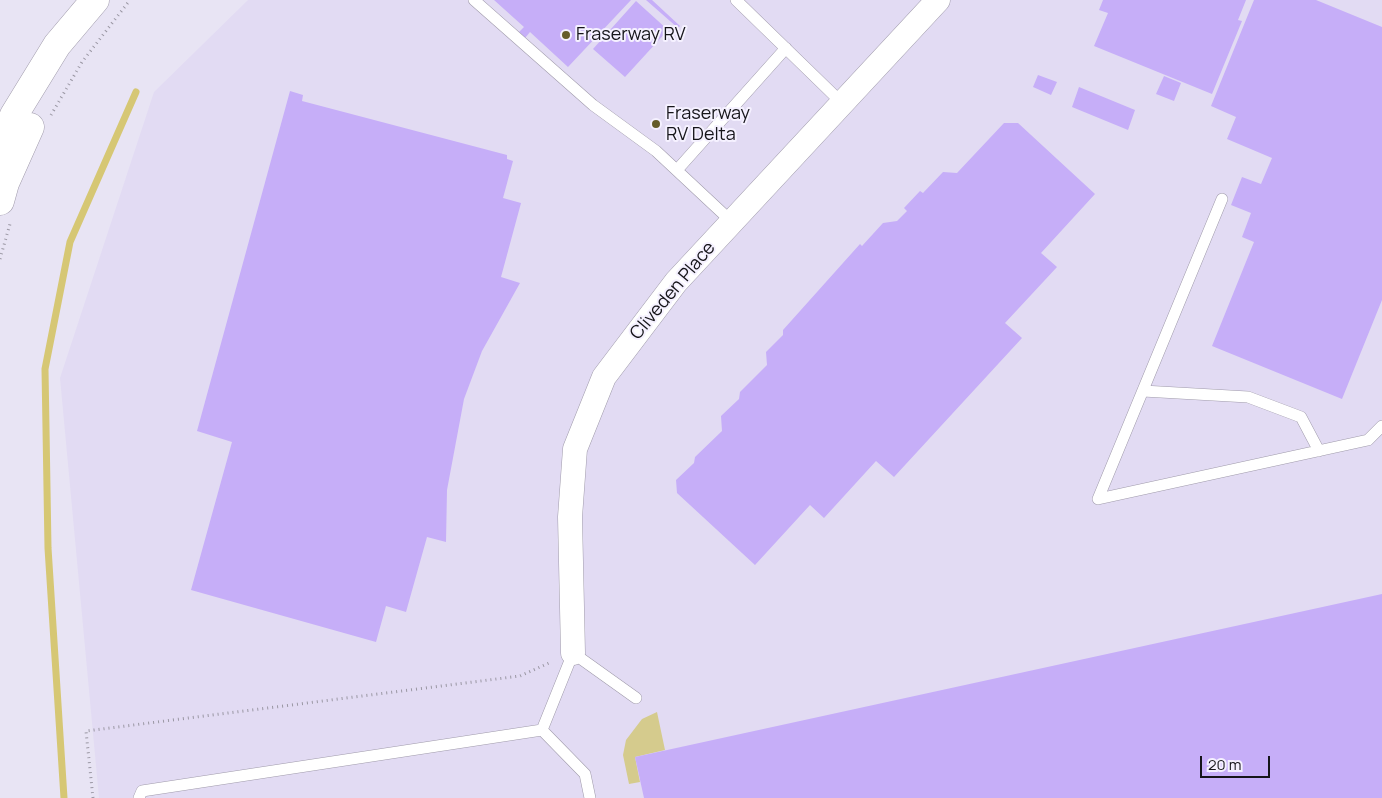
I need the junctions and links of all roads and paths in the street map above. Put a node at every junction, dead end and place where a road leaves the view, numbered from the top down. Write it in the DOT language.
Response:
graph roads {
  1 [pos="95,0"];
  2 [pos="474,0"];
  3 [pos="736,0"];
  4 [pos="938,0"];
  5 [pos="57,45"];
  6 [pos="786,48"];
  7 [pos="842,103"];
  8 [pos="0,149"];
  9 [pos="676,170"];
  10 [pos="1222,199"];
  11 [pos="0,201"];
  12 [pos="732,222"];
  13 [pos="1143,391"];
  14 [pos="1382,426"];
  15 [pos="1320,451"];
  16 [pos="573,653"];
  17 [pos="636,698"];
  18 [pos="542,730"];
  19 [pos="93,798"];
  20 [pos="138,798"];
  21 [pos="590,798"];
  1 -- 5 [label="highway"];
  2 -- 9 [label="lane"];
  3 -- 6 [label="lane"];
  4 -- 7 [label="street, Cliveden Place"];
  5 -- 8 [label="highway"];
  5 -- 11 [label="highway"];
  6 -- 7 [label="lane"];
  6 -- 9 [label="lane"];
  7 -- 12 [label="street, Cliveden Place"];
  9 -- 12 [label="lane"];
  10 -- 13 [label="lane"];
  12 -- 16 [label="street, Cliveden Place"];
  13 -- 15 [label="lane"];
  13 -- 15 [label="lane"];
  14 -- 15 [label="lane"];
  16 -- 17 [label="lane"];
  16 -- 18 [label="lane"];
  16 -- 19 [label="path"];
  18 -- 20 [label="lane"];
  18 -- 21 [label="lane"];
}
